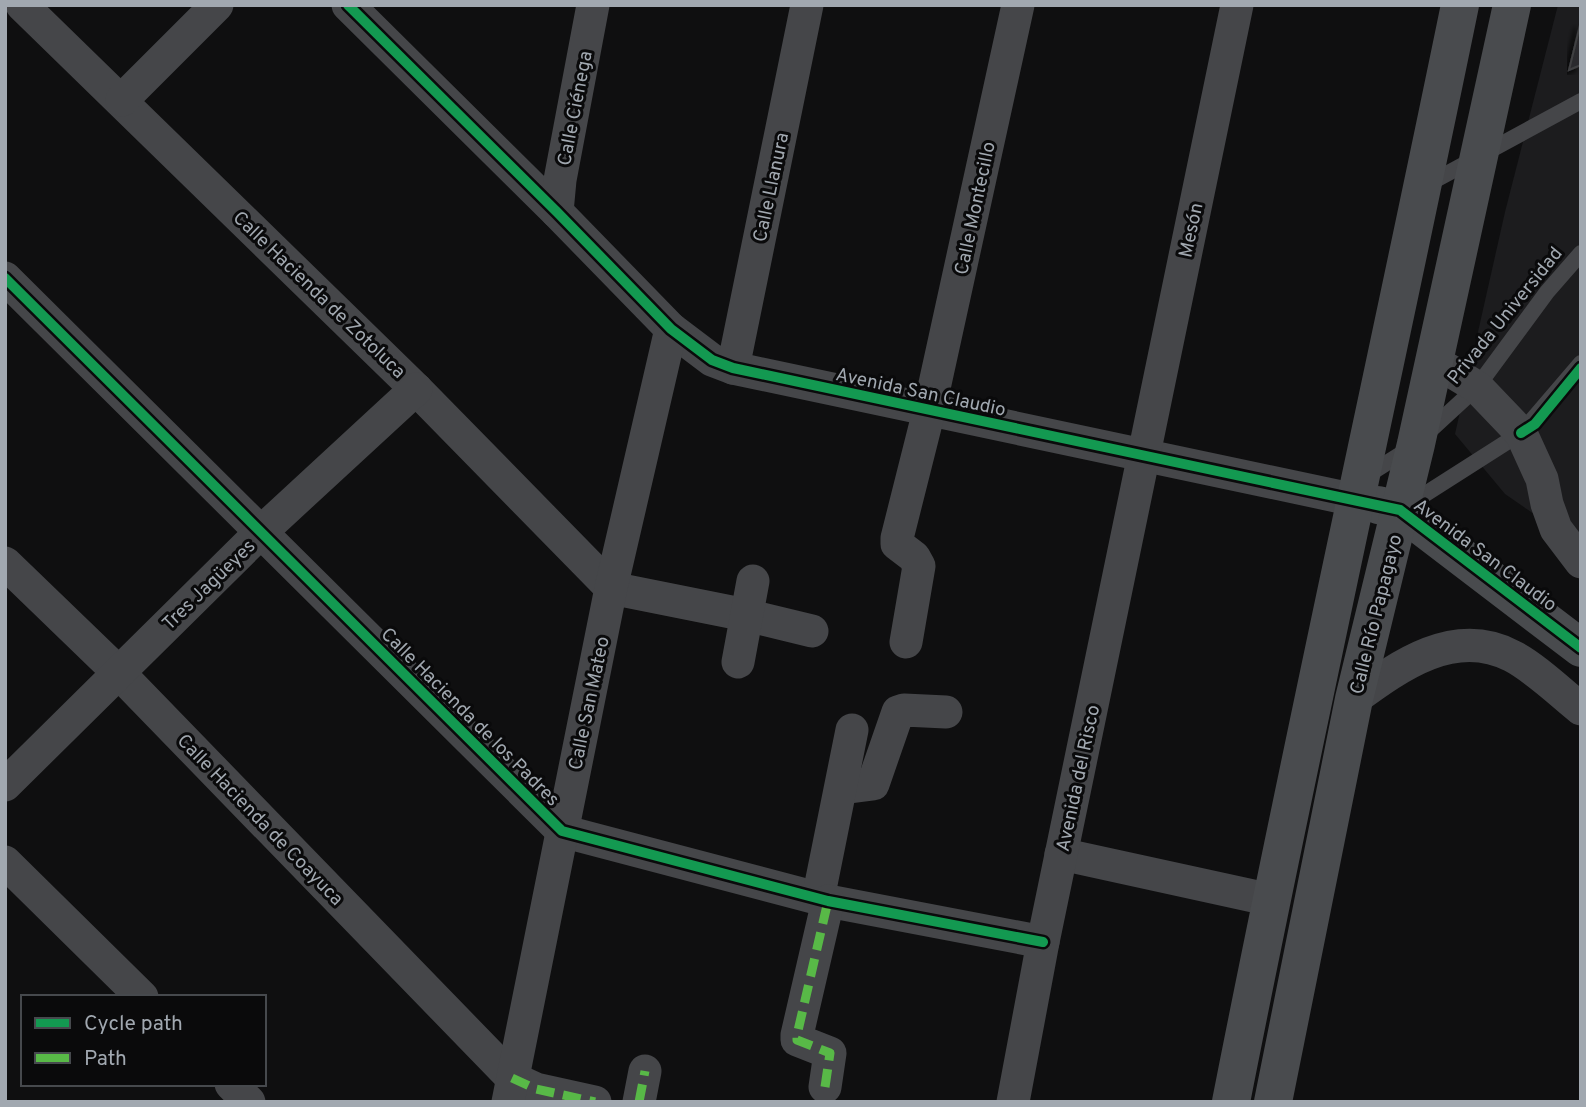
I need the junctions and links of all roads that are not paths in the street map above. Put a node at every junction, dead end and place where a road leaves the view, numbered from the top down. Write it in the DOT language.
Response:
graph roads {
  1 [pos="22,5"];
  2 [pos="217,5"];
  3 [pos="593,5"];
  4 [pos="807,5"];
  5 [pos="1018,5"];
  6 [pos="1237,5"];
  7 [pos="1460,5"];
  8 [pos="1512,5"];
  9 [pos="362,12"];
  10 [pos="1579,98"];
  11 [pos="122,100"];
  12 [pos="1480,154"];
  13 [pos="1423,187"];
  14 [pos="557,212"];
  15 [pos="1581,253"];
  16 [pos="5,278"];
  17 [pos="671,329"];
  18 [pos="1434,361"];
  19 [pos="1581,363"];
  20 [pos="733,368"];
  21 [pos="1477,387"];
  22 [pos="416,388"];
  23 [pos="929,411"];
  24 [pos="1521,433"];
  25 [pos="1416,444"];
  26 [pos="1144,456"];
  27 [pos="1358,490"];
  28 [pos="1400,510"];
  29 [pos="261,532"];
  30 [pos="1581,562"];
  31 [pos="5,563"];
  32 [pos="753,581"];
  33 [pos="611,588"];
  34 [pos="746,615"];
  35 [pos="812,631"];
  36 [pos="906,642"];
  37 [pos="1581,648"];
  38 [pos="738,662"];
  39 [pos="118,672"];
  40 [pos="1354,699"];
  41 [pos="1581,709"];
  42 [pos="946,712"];
  43 [pos="852,730"];
  44 [pos="5,785"];
  45 [pos="842,788"];
  46 [pos="562,831"];
  47 [pos="1061,854"];
  48 [pos="5,862"];
  49 [pos="823,900"];
  50 [pos="1271,900"];
  51 [pos="1043,942"];
  52 [pos="140,995"];
  53 [pos="233,1086"];
  54 [pos="825,1087"];
  55 [pos="510,1090"];
  56 [pos="249,1102"];
  57 [pos="596,1102"];
  58 [pos="1013,1102"];
  59 [pos="1231,1102"];
  60 [pos="1273,1102"];
  1 -- 11 [label="street, Calle Hacienda de Zotoluca"];
  2 -- 11 [label="street"];
  3 -- 14 [label="street, Calle Ciénega"];
  4 -- 20 [label="street, Calle Llanura"];
  5 -- 23 [label="street, Calle Montecillo"];
  6 -- 26 [label="street, Mesón"];
  7 -- 13 [label="main road, Calle Río Papagayo"];
  8 -- 12 [label="main road, Calle Río Papagayo"];
  9 -- 14 [label="street, Avenida San Claudio"];
  10 -- 12 [label="lane"];
  11 -- 22 [label="street, Calle Hacienda de Zotoluca"];
  12 -- 13 [label="lane"];
  12 -- 18 [label="main road, Calle Río Papagayo"];
  13 -- 27 [label="main road, Calle Río Papagayo"];
  14 -- 17 [label="street, Avenida San Claudio"];
  15 -- 21 [label="lane, Privada Universidad"];
  16 -- 29 [label="street, Calle Hacienda de los Padres"];
  17 -- 20 [label="street, Avenida San Claudio"];
  17 -- 33 [label="street, Calle San Mateo"];
  18 -- 21 [label="street"];
  18 -- 25 [label="main road, Calle Río Papagayo"];
  19 -- 24 [label="lane"];
  20 -- 23 [label="street, Avenida San Claudio"];
  21 -- 24 [label="street"];
  21 -- 25 [label="lane, Privada Universidad"];
  22 -- 29 [label="street, Tres Jagüeyes"];
  22 -- 33 [label="street, Calle Hacienda de Zotoluca"];
  23 -- 26 [label="street, Avenida San Claudio"];
  23 -- 36 [label="street, Calle Montecillo"];
  24 -- 28 [label="lane"];
  24 -- 30 [label="street"];
  25 -- 27 [label="lane, Privada Universidad"];
  25 -- 28 [label="main road, Calle Río Papagayo"];
  26 -- 27 [label="street, Avenida San Claudio"];
  26 -- 47 [label="street, Avenida del Risco"];
  27 -- 28 [label="main road, Avenida San Claudio"];
  27 -- 50 [label="main road, Calle Río Papagayo"];
  28 -- 37 [label="main road, Avenida San Claudio"];
  28 -- 40 [label="main road, Calle Río Papagayo"];
  29 -- 39 [label="street, Tres Jagüeyes"];
  29 -- 46 [label="street, Calle Hacienda de los Padres"];
  31 -- 39 [label="street, Calle Hacienda de Coayuca"];
  32 -- 34 [label="street"];
  33 -- 34 [label="street"];
  33 -- 46 [label="street, Calle San Mateo"];
  34 -- 35 [label="street"];
  34 -- 38 [label="street"];
  39 -- 44 [label="street, Tres Jagüeyes"];
  39 -- 55 [label="street, Calle Hacienda de Coayuca"];
  40 -- 41 [label="street"];
  40 -- 60 [label="main road, Calle Río Papagayo"];
  42 -- 45 [label="street"];
  43 -- 45 [label="street"];
  45 -- 49 [label="street"];
  46 -- 49 [label="street, Calle Hacienda de los Padres"];
  46 -- 55 [label="street, Calle San Mateo"];
  47 -- 50 [label="street"];
  47 -- 51 [label="street, Avenida del Risco"];
  48 -- 52 [label="street"];
  49 -- 51 [label="street, Calle Hacienda de los Padres"];
  49 -- 54 [label="street"];
  50 -- 59 [label="main road, Calle Río Papagayo"];
  51 -- 58 [label="street, Avenida del Risco"];
  53 -- 56 [label="street"];
  55 -- 57 [label="street"];
}
